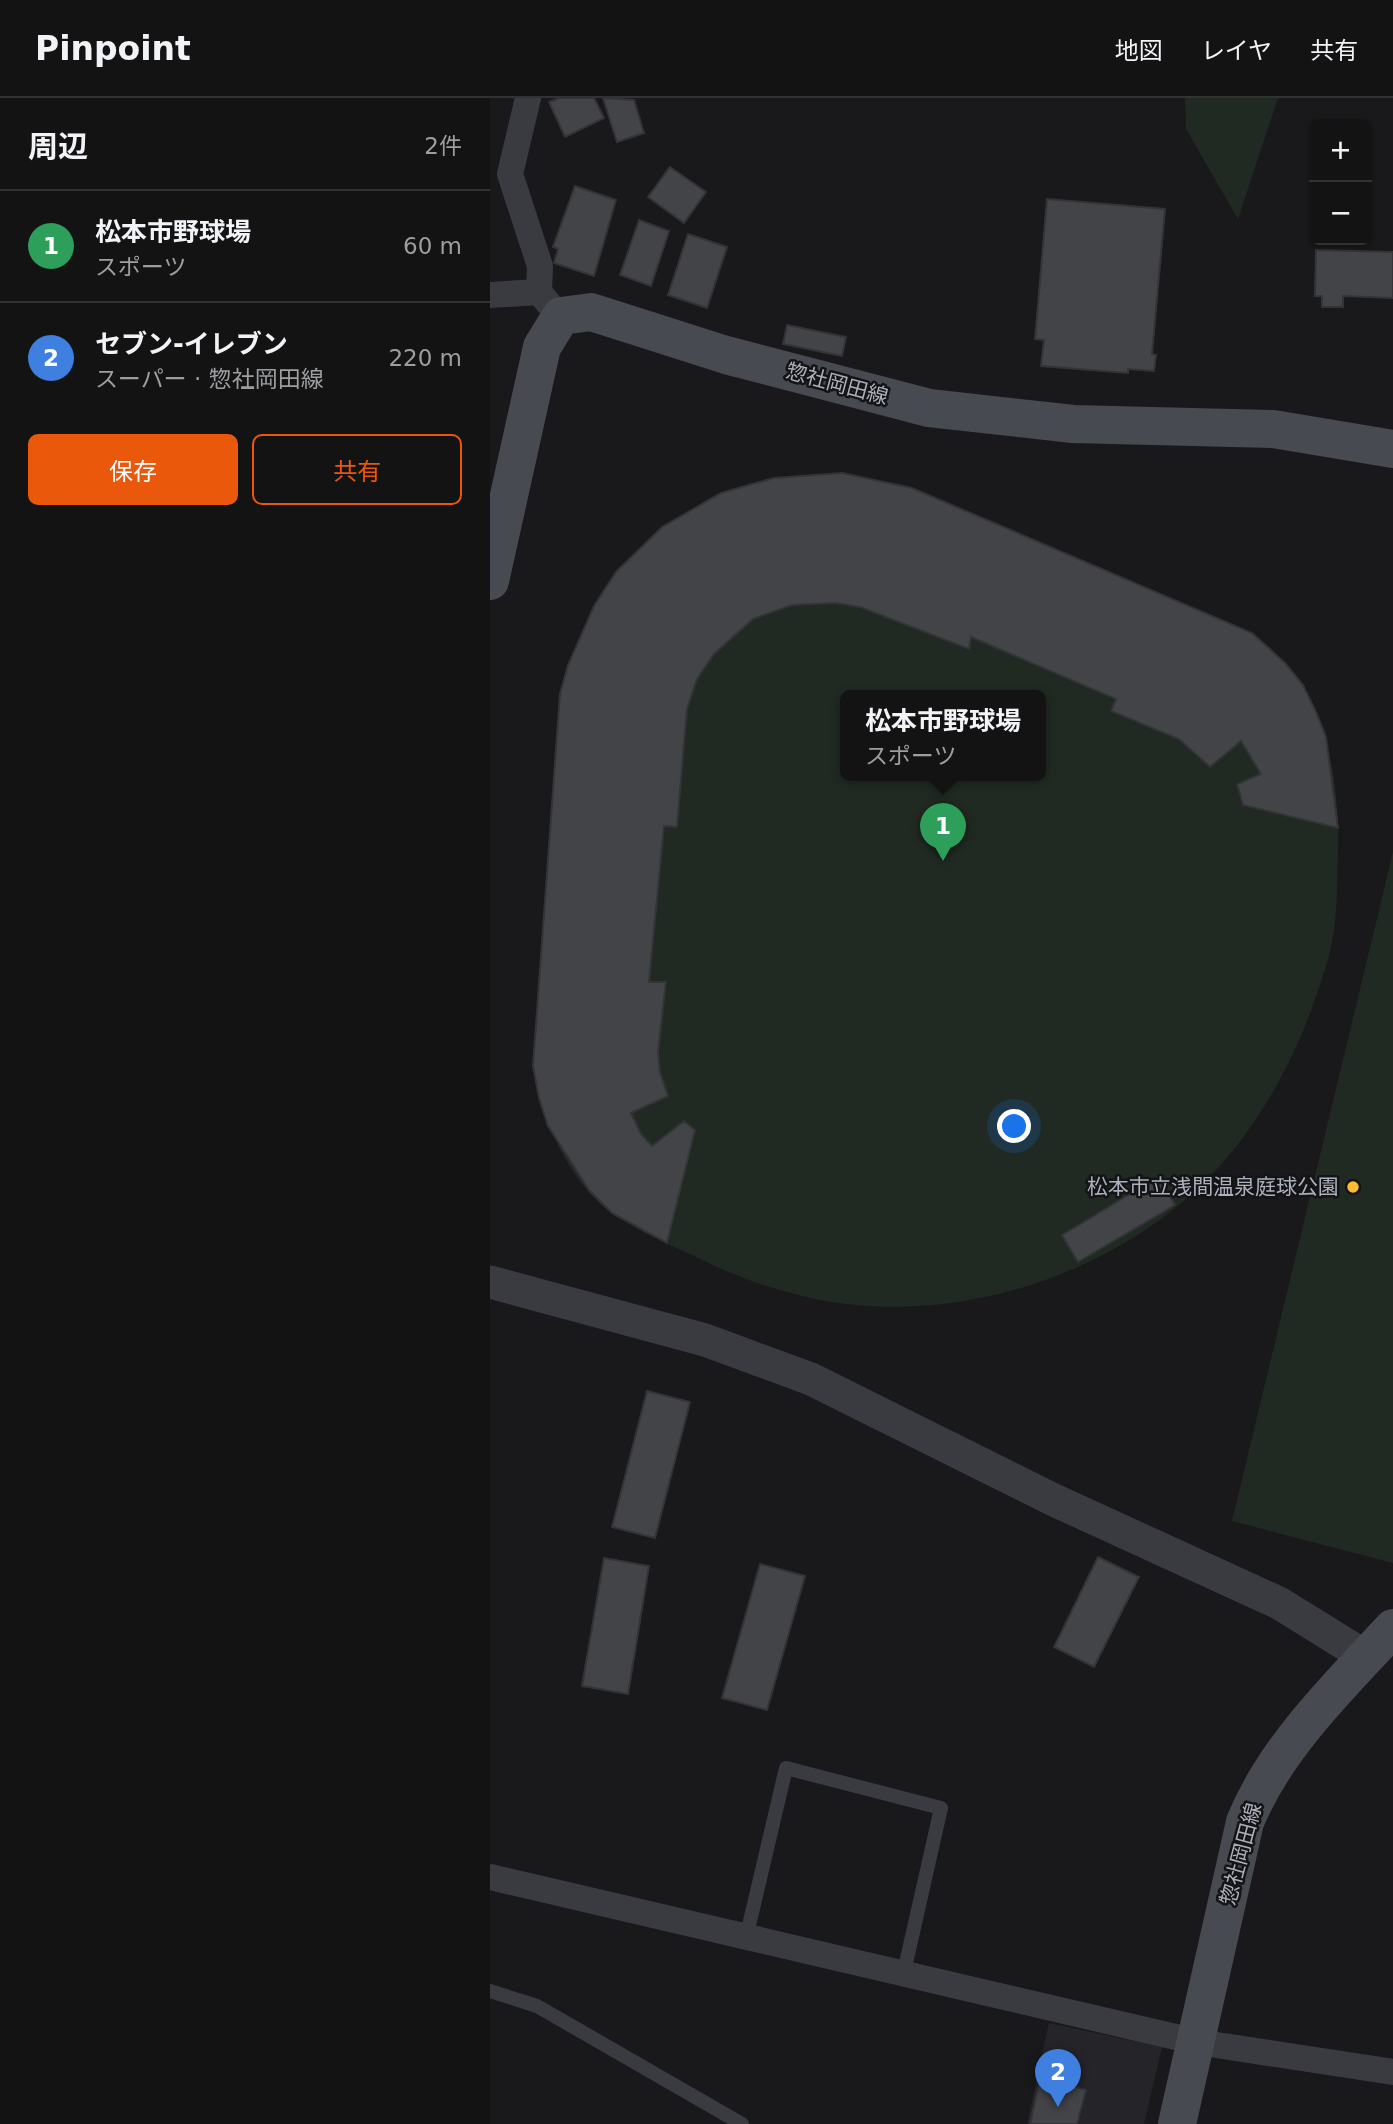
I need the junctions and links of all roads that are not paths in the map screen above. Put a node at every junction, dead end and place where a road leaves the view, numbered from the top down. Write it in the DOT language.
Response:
graph roads {
  1 [pos="528,98"];
  2 [pos="490,295"];
  3 [pos="550,304"];
  4 [pos="1393,449"];
  5 [pos="490,581"];
  6 [pos="490,1282"];
  7 [pos="1393,1628"];
  8 [pos="1366,1657"];
  9 [pos="490,1877"];
  10 [pos="747,1934"];
  11 [pos="904,1972"];
  12 [pos="490,1991"];
  13 [pos="1197,2042"];
  14 [pos="1393,2072"];
  15 [pos="742,2124"];
  16 [pos="1177,2124"];
  1 -- 3 [label="street"];
  2 -- 3 [label="street"];
  3 -- 4 [label="main road, 惣社岡田線"];
  3 -- 5 [label="main road"];
  6 -- 8 [label="street"];
  7 -- 8 [label="main road, 惣社岡田線"];
  8 -- 13 [label="main road, 惣社岡田線"];
  9 -- 10 [label="street"];
  10 -- 11 [label="street"];
  10 -- 11 [label="lane"];
  11 -- 13 [label="street"];
  12 -- 15 [label="lane"];
  13 -- 14 [label="street"];
  13 -- 16 [label="main road, 惣社岡田線"];
}
